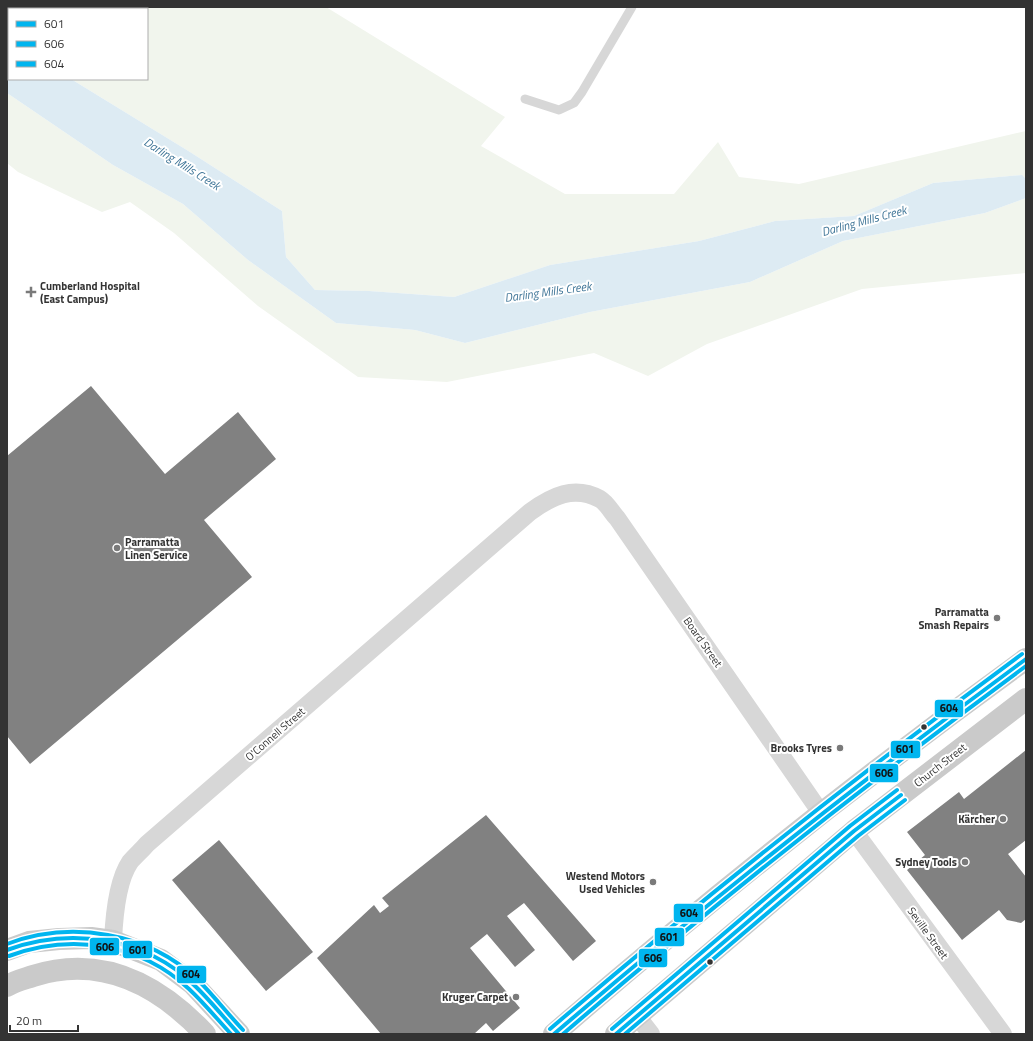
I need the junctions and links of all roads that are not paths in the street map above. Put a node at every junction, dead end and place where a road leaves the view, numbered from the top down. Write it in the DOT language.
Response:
graph roads {
  1 [pos="632,7"];
  2 [pos="525,99"];
  3 [pos="569,492"];
  4 [pos="1026,659"];
  5 [pos="1026,699"];
  6 [pos="821,812"];
  7 [pos="854,831"];
  8 [pos="113,941"];
  9 [pos="7,950"];
  10 [pos="7,986"];
  11 [pos="637,1016"];
  12 [pos="206,1034"];
  13 [pos="239,1034"];
  14 [pos="554,1034"];
  15 [pos="616,1034"];
  16 [pos="652,1034"];
  17 [pos="1003,1034"];
  1 -- 2 [label="lane"];
  3 -- 6 [label="street, Board Street"];
  3 -- 8 [label="street, O'Connell Street"];
  4 -- 6 [label="main road"];
  5 -- 7 [label="main road, Church Street"];
  6 -- 14 [label="main road"];
  7 -- 11 [label="main road, Church Street"];
  7 -- 17 [label="street, Seville Street"];
  8 -- 9 [label="main road"];
  8 -- 13 [label="main road"];
  10 -- 12 [label="main road"];
  11 -- 15 [label="main road, Church Street"];
  11 -- 16 [label="street"];
}
